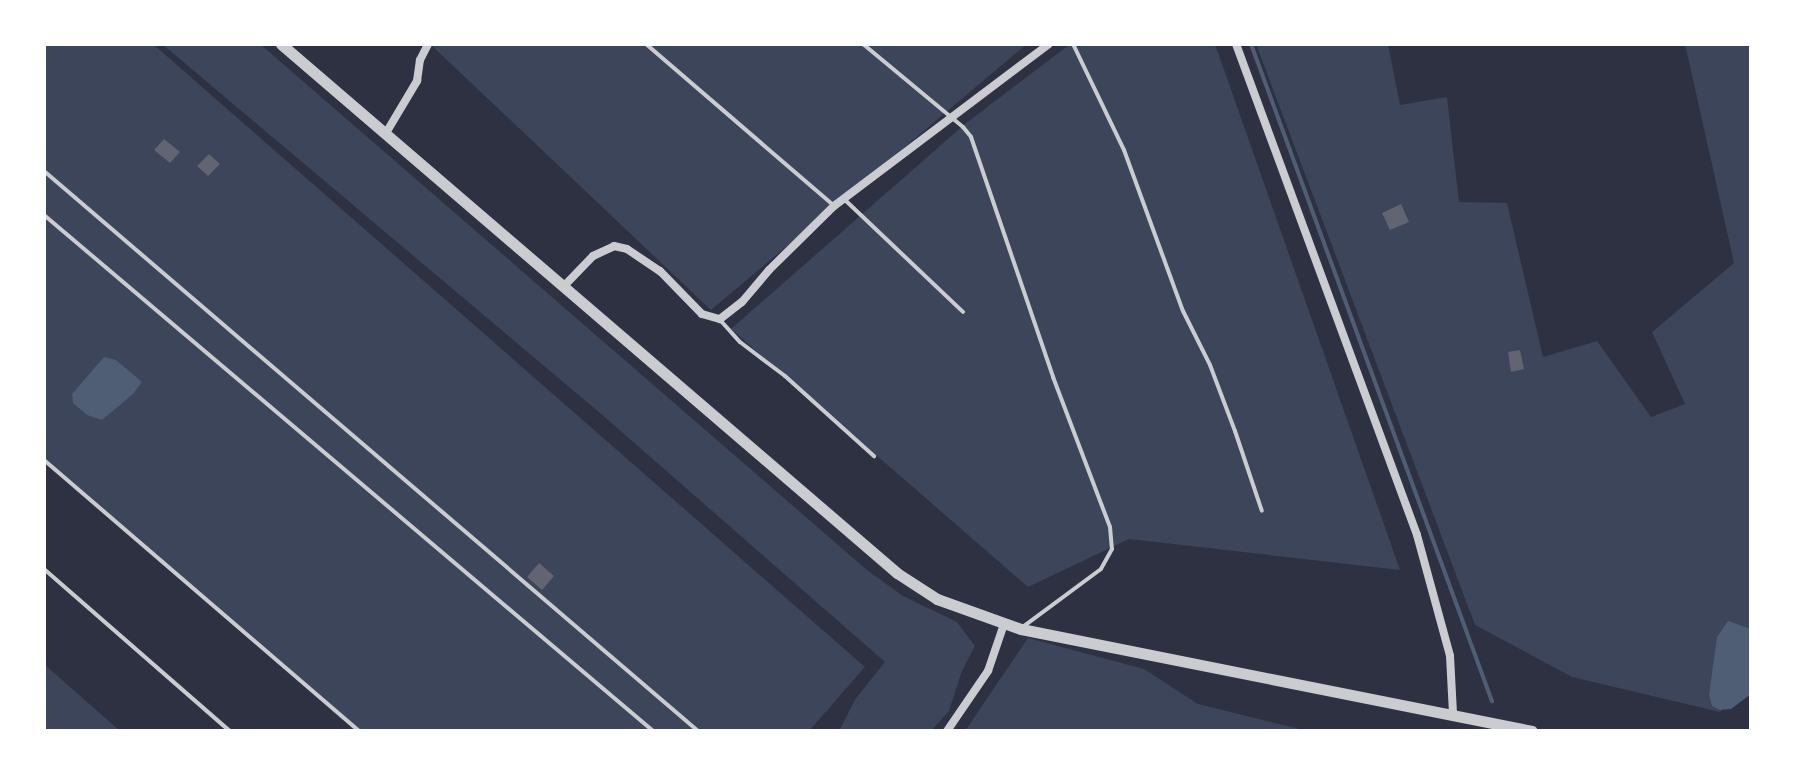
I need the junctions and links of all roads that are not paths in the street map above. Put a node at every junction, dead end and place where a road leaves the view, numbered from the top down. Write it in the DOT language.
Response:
graph roads {
  1 [pos="281,44"];
  2 [pos="428,44"];
  3 [pos="646,44"];
  4 [pos="863,44"];
  5 [pos="1049,44"];
  6 [pos="1073,44"];
  7 [pos="1236,44"];
  8 [pos="951,118"];
  9 [pos="386,133"];
  10 [pos="44,171"];
  11 [pos="844,199"];
  12 [pos="834,206"];
  13 [pos="44,215"];
  14 [pos="565,285"];
  15 [pos="963,312"];
  16 [pos="720,319"];
  17 [pos="874,456"];
  18 [pos="44,460"];
  19 [pos="1262,511"];
  20 [pos="44,569"];
  21 [pos="1004,624"];
  22 [pos="1021,629"];
  23 [pos="1453,713"];
  24 [pos="1480,725"];
  25 [pos="230,731"];
  26 [pos="359,731"];
  27 [pos="653,731"];
  28 [pos="698,731"];
  29 [pos="947,731"];
  30 [pos="1532,731"];
  1 -- 9 [label="street"];
  2 -- 9 [label="street"];
  3 -- 12 [label="lane"];
  4 -- 8 [label="lane"];
  5 -- 8 [label="street"];
  6 -- 19 [label="lane"];
  7 -- 23 [label="street"];
  8 -- 11 [label="street"];
  8 -- 22 [label="lane"];
  9 -- 14 [label="street"];
  10 -- 28 [label="lane"];
  11 -- 12 [label="street"];
  11 -- 15 [label="lane"];
  12 -- 16 [label="street"];
  13 -- 27 [label="lane"];
  14 -- 16 [label="street"];
  14 -- 21 [label="street"];
  16 -- 17 [label="lane"];
  18 -- 26 [label="lane"];
  20 -- 25 [label="lane"];
  21 -- 22 [label="street"];
  21 -- 29 [label="street"];
  22 -- 23 [label="street"];
  23 -- 24 [label="street"];
  24 -- 30 [label="street"];
}
